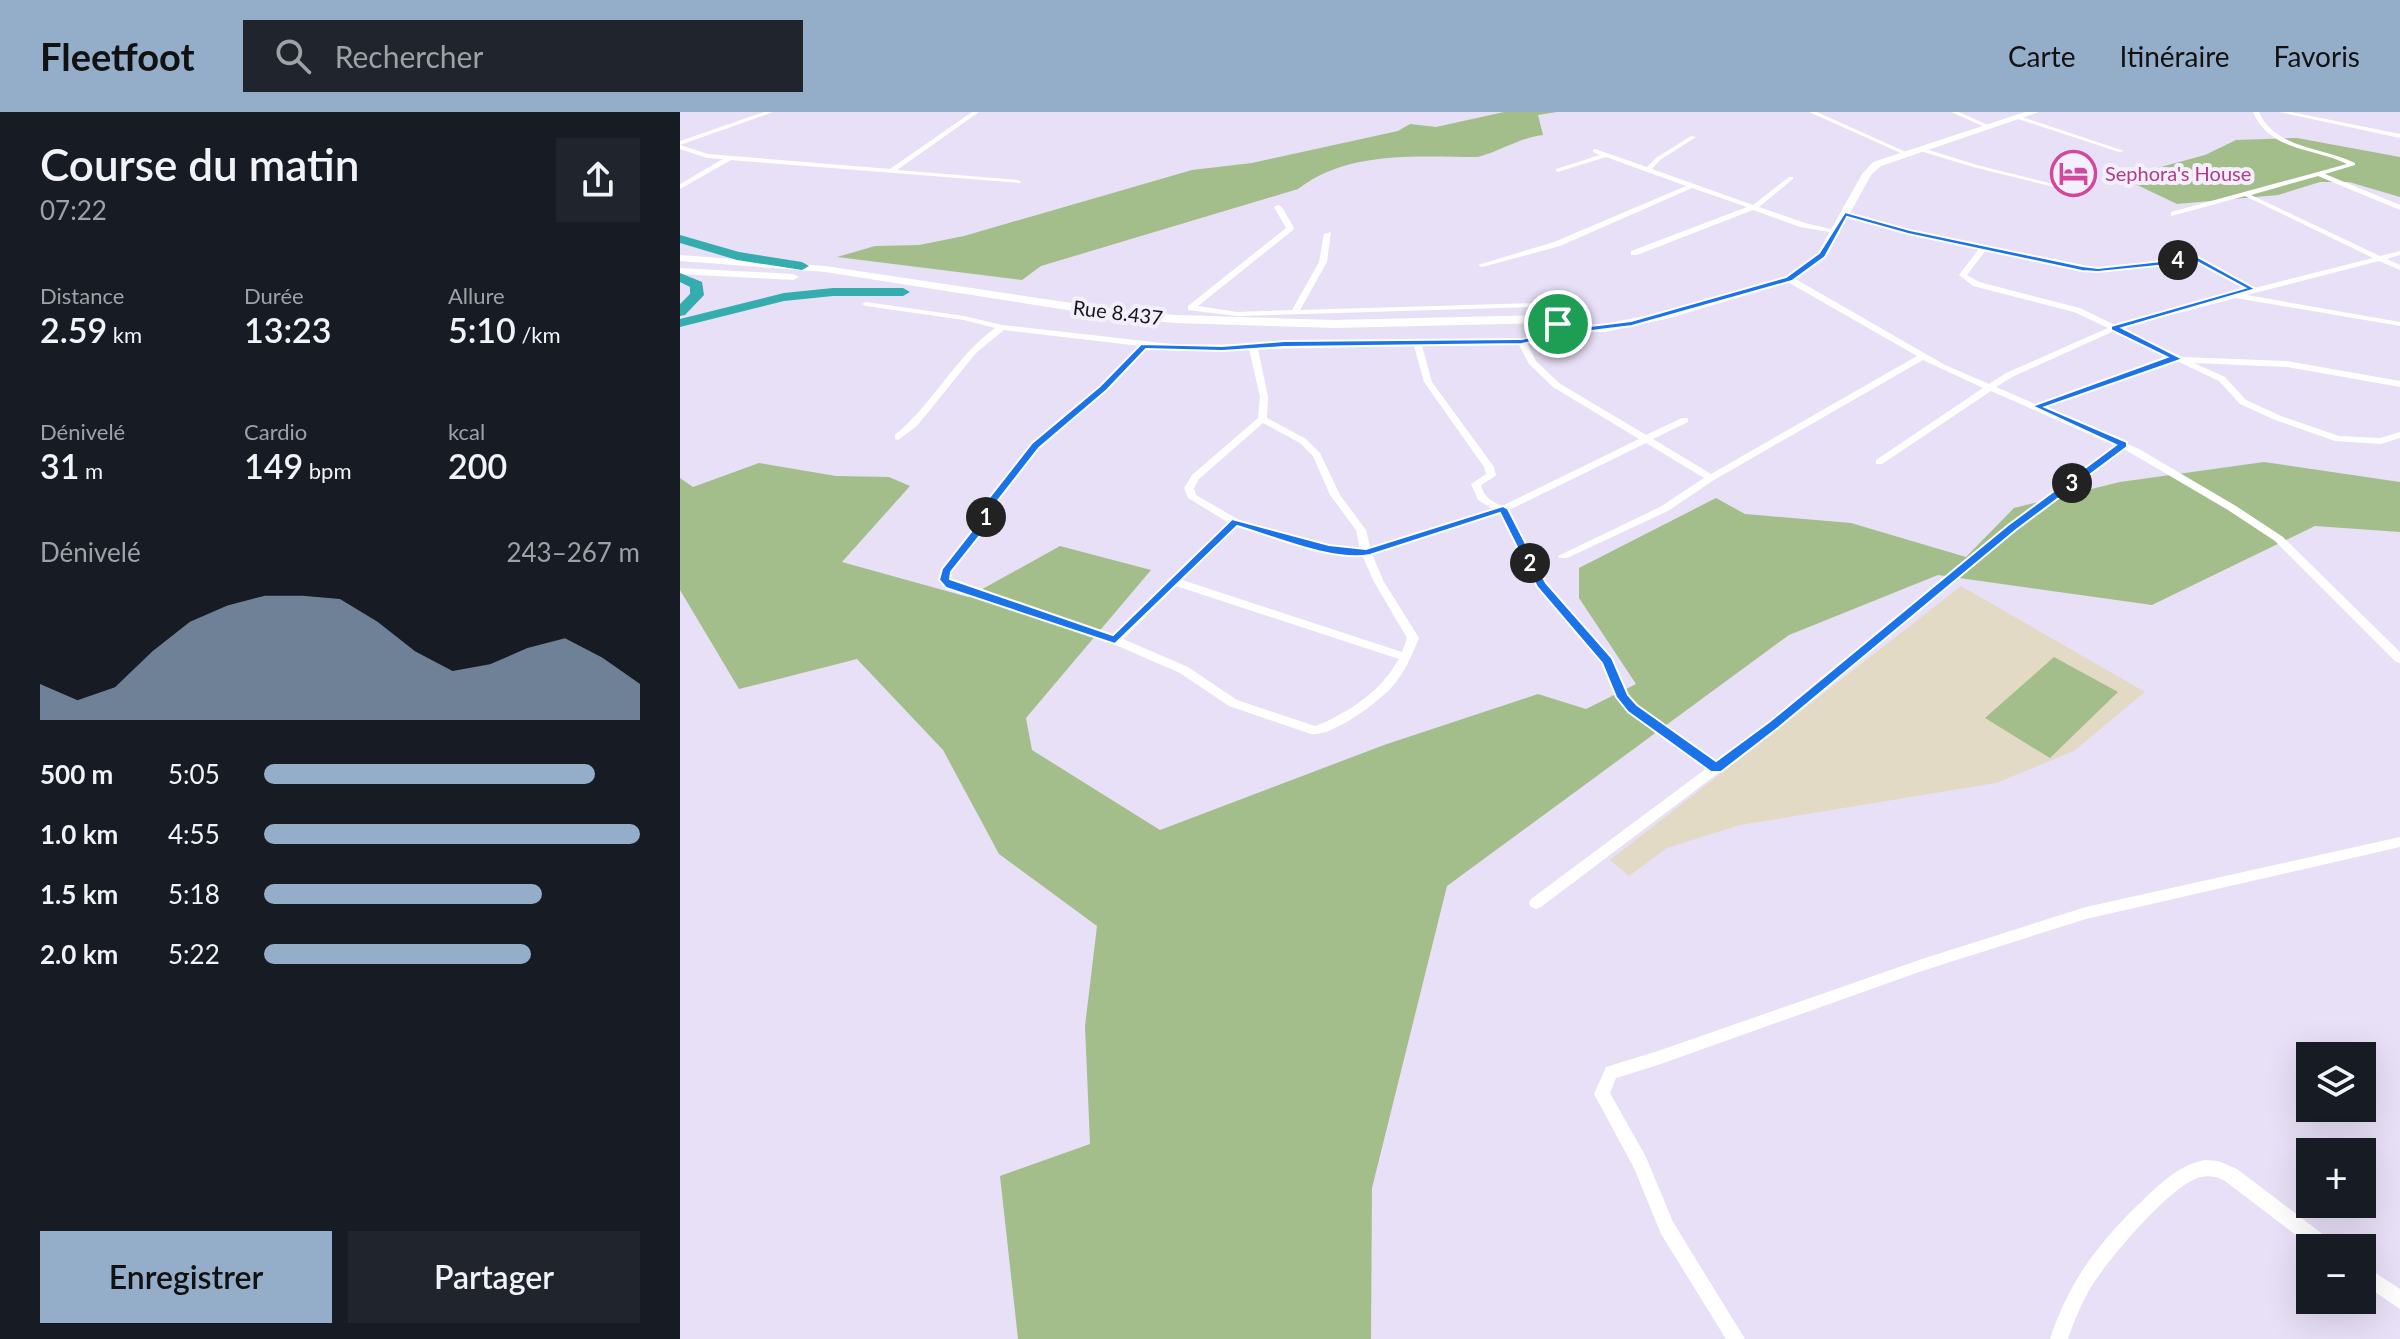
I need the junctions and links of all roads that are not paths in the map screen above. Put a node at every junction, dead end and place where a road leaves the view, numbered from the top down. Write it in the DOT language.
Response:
graph roads {
  1 [pos="770,112"];
  2 [pos="976,112"];
  3 [pos="1812,112"];
  4 [pos="1954,112"];
  5 [pos="2034,112"];
  6 [pos="2256,112"];
  7 [pos="2282,112"];
  8 [pos="2017,117"];
  9 [pos="1989,127"];
  10 [pos="2400,136"];
  11 [pos="1693,137"];
  12 [pos="680,145"];
  13 [pos="1919,149"];
  14 [pos="1595,151"];
  15 [pos="2121,151"];
  16 [pos="1905,153"];
  17 [pos="1607,155"];
  18 [pos="730,158"];
  19 [pos="1649,169"];
  20 [pos="893,170"];
  21 [pos="1558,170"];
  22 [pos="2317,173"];
  23 [pos="1791,178"];
  24 [pos="1018,182"];
  25 [pos="1693,185"];
  26 [pos="680,187"];
  27 [pos="2074,190"];
  28 [pos="2247,195"];
  29 [pos="1278,207"];
  30 [pos="1754,207"];
  31 [pos="2400,208"];
  32 [pos="1845,214"];
  33 [pos="2174,214"];
  34 [pos="1835,231"];
  35 [pos="1328,234"];
  36 [pos="680,239"];
  37 [pos="1984,248"];
  38 [pos="1634,253"];
  39 [pos="2400,253"];
  40 [pos="680,258"];
  41 [pos="2380,259"];
  42 [pos="680,265"];
  43 [pos="1482,265"];
  44 [pos="802,266"];
  45 [pos="2400,268"];
  46 [pos="680,274"];
  47 [pos="813,278"];
  48 [pos="1789,279"];
  49 [pos="2252,289"];
  50 [pos="903,292"];
  51 [pos="2232,295"];
  52 [pos="866,304"];
  53 [pos="1295,311"];
  54 [pos="680,312"];
  55 [pos="680,323"];
  56 [pos="1558,324"];
  57 [pos="2400,324"];
  58 [pos="1002,327"];
  59 [pos="2114,328"];
  60 [pos="1522,342"];
  61 [pos="1417,343"];
  62 [pos="1144,346"];
  63 [pos="1253,347"];
  64 [pos="1922,357"];
  65 [pos="2178,359"];
  66 [pos="2400,384"];
  67 [pos="1988,388"];
  68 [pos="2037,406"];
  69 [pos="1262,419"];
  70 [pos="1685,420"];
  71 [pos="2400,435"];
  72 [pos="898,437"];
  73 [pos="1646,441"];
  74 [pos="2123,445"];
  75 [pos="1879,462"];
  76 [pos="1711,478"];
  77 [pos="1503,509"];
  78 [pos="1235,522"];
  79 [pos="1366,552"];
  80 [pos="1563,556"];
  81 [pos="1172,581"];
  82 [pos="1115,640"];
  83 [pos="1406,657"];
  84 [pos="2400,659"];
  85 [pos="1716,768"];
  86 [pos="2400,842"];
  87 [pos="1536,903"];
  88 [pos="2309,1234"];
  89 [pos="2376,1283"];
  90 [pos="2400,1300"];
  91 [pos="1736,1339"];
  92 [pos="2059,1339"];
  1 -- 12 [label="street"];
  2 -- 20 [label="street"];
  3 -- 16 [label="street"];
  4 -- 9 [label="street"];
  5 -- 8 [label="main road, Rue 8.437"];
  6 -- 22 [label="street"];
  7 -- 10 [label="street"];
  8 -- 9 [label="main road, Rue 8.437"];
  8 -- 15 [label="street"];
  9 -- 13 [label="main road, Rue 8.437"];
  11 -- 19 [label="street"];
  12 -- 18 [label="street"];
  13 -- 16 [label="main road, Rue 8.437"];
  13 -- 27 [label="street"];
  14 -- 17 [label="street"];
  16 -- 32 [label="main road, Rue 8.437"];
  17 -- 19 [label="street"];
  17 -- 21 [label="street"];
  18 -- 20 [label="street"];
  18 -- 26 [label="street"];
  19 -- 25 [label="street"];
  20 -- 24 [label="street"];
  22 -- 28 [label="street"];
  22 -- 31 [label="street"];
  23 -- 30 [label="street"];
  25 -- 30 [label="street"];
  25 -- 43 [label="street"];
  28 -- 33 [label="street"];
  28 -- 41 [label="street"];
  29 -- 53 [label="street"];
  30 -- 34 [label="street"];
  30 -- 38 [label="street"];
  32 -- 34 [label="main road, Rue 8.437"];
  32 -- 37 [label="street"];
  34 -- 48 [label="main road, Rue 8.437"];
  35 -- 53 [label="street"];
  36 -- 44 [label="highway"];
  37 -- 49 [label="street"];
  37 -- 59 [label="street"];
  39 -- 41 [label="street"];
  40 -- 44 [label="main road, Rue 8.437"];
  41 -- 45 [label="street"];
  41 -- 49 [label="street"];
  42 -- 47 [label="main road, Rue 8.437"];
  44 -- 56 [label="main road, Rue 8.437"];
  46 -- 47 [label="main road"];
  46 -- 54 [label="highway"];
  47 -- 50 [label="main road, Rue 8.437"];
  48 -- 56 [label="main road, Rue 8.437"];
  48 -- 64 [label="street"];
  49 -- 51 [label="street"];
  50 -- 55 [label="highway"];
  50 -- 56 [label="main road, Rue 8.437"];
  51 -- 57 [label="street"];
  51 -- 59 [label="street"];
  52 -- 58 [label="street"];
  53 -- 56 [label="street"];
  56 -- 60 [label="street"];
  58 -- 62 [label="street"];
  58 -- 72 [label="street"];
  59 -- 65 [label="street"];
  59 -- 67 [label="street"];
  60 -- 61 [label="street"];
  60 -- 73 [label="street"];
  61 -- 63 [label="street"];
  61 -- 77 [label="street"];
  62 -- 63 [label="street"];
  62 -- 82 [label="street"];
  63 -- 69 [label="street"];
  64 -- 67 [label="street"];
  64 -- 76 [label="street"];
  65 -- 66 [label="street"];
  65 -- 68 [label="street"];
  65 -- 71 [label="street"];
  67 -- 68 [label="street"];
  67 -- 75 [label="street"];
  68 -- 74 [label="street"];
  69 -- 78 [label="street"];
  69 -- 79 [label="street"];
  70 -- 73 [label="street"];
  73 -- 76 [label="street"];
  73 -- 77 [label="street"];
  74 -- 84 [label="street"];
  74 -- 85 [label="street"];
  76 -- 80 [label="street"];
  77 -- 79 [label="street"];
  77 -- 85 [label="street"];
  78 -- 79 [label="street"];
  78 -- 81 [label="street"];
  79 -- 83 [label="street"];
  81 -- 82 [label="street"];
  81 -- 83 [label="street"];
  82 -- 83 [label="street"];
  85 -- 87 [label="street"];
  86 -- 91 [label="street"];
  88 -- 92 [label="street"];
  89 -- 90 [label="street"];
}
